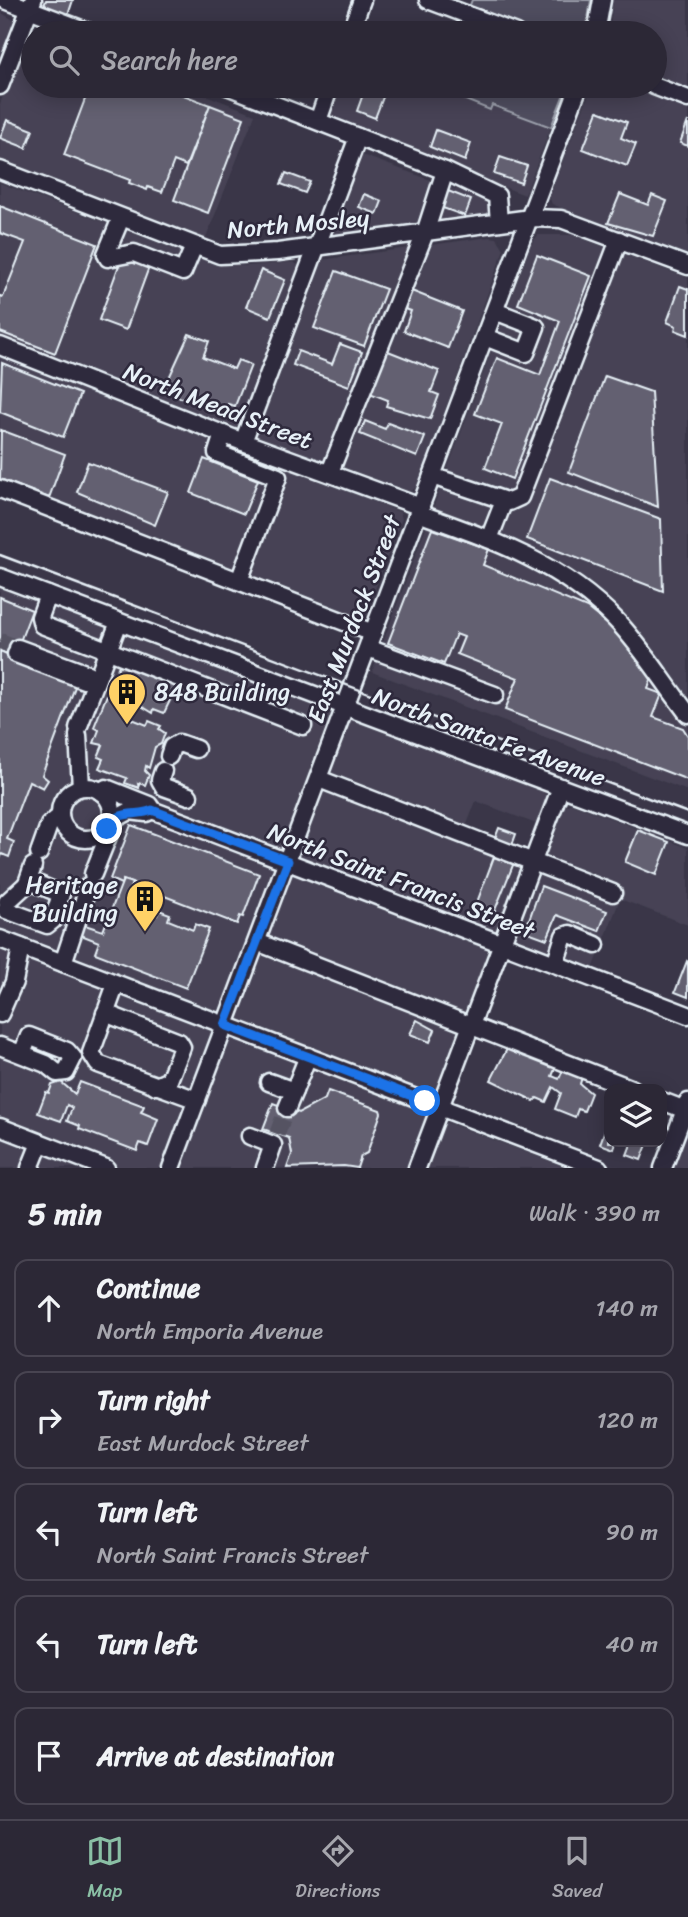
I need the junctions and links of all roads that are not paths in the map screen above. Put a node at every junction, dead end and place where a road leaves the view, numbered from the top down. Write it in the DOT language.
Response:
graph roads {
  1 [pos="5,0"];
  2 [pos="362,0"];
  3 [pos="428,0"];
  4 [pos="602,0"];
  5 [pos="31,5"];
  6 [pos="66,21"];
  7 [pos="354,21"];
  8 [pos="484,21"];
  9 [pos="599,21"];
  10 [pos="21,31"];
  11 [pos="0,86"];
  12 [pos="667,91"];
  13 [pos="258,98"];
  14 [pos="326,98"];
  15 [pos="575,98"];
  16 [pos="688,99"];
  17 [pos="318,121"];
  18 [pos="358,137"];
  19 [pos="0,170"];
  20 [pos="446,171"];
  21 [pos="121,218"];
  22 [pos="531,218"];
  23 [pos="499,222"];
  24 [pos="425,233"];
  25 [pos="619,240"];
  26 [pos="194,246"];
  27 [pos="319,247"];
  28 [pos="688,266"];
  29 [pos="495,311"];
  30 [pos="485,337"];
  31 [pos="0,346"];
  32 [pos="223,434"];
  33 [pos="243,442"];
  34 [pos="330,472"];
  35 [pos="432,476"];
  36 [pos="0,489"];
  37 [pos="504,501"];
  38 [pos="420,510"];
  39 [pos="489,539"];
  40 [pos="0,577"];
  41 [pos="239,581"];
  42 [pos="48,596"];
  43 [pos="118,622"];
  44 [pos="371,640"];
  45 [pos="107,650"];
  46 [pos="17,651"];
  47 [pos="92,679"];
  48 [pos="273,680"];
  49 [pos="495,695"];
  50 [pos="345,708"];
  51 [pos="261,710"];
  52 [pos="688,714"];
  53 [pos="303,726"];
  54 [pos="196,749"];
  55 [pos="318,779"];
  56 [pos="561,787"];
  57 [pos="81,788"];
  58 [pos="101,792"];
  59 [pos="189,796"];
  60 [pos="152,810"];
  61 [pos="60,816"];
  62 [pos="113,821"];
  63 [pos="688,835"];
  64 [pos="288,861"];
  65 [pos="532,862"];
  66 [pos="27,883"];
  67 [pos="613,893"];
  68 [pos="3,908"];
  69 [pos="0,939"];
  70 [pos="257,942"];
  71 [pos="502,943"];
  72 [pos="596,945"];
  73 [pos="21,947"];
  74 [pos="63,963"];
  75 [pos="555,964"];
  76 [pos="116,984"];
  77 [pos="106,1013"];
  78 [pos="0,1014"];
  79 [pos="688,1015"];
  80 [pos="225,1025"];
  81 [pos="471,1026"];
  82 [pos="0,1046"];
  83 [pos="22,1054"];
  84 [pos="308,1056"];
  85 [pos="270,1082"];
  86 [pos="620,1084"];
  87 [pos="156,1086"];
  88 [pos="294,1091"];
  89 [pos="197,1100"];
  90 [pos="667,1102"];
  91 [pos="440,1107"];
  92 [pos="287,1108"];
  93 [pos="687,1108"];
  94 [pos="0,1127"];
  95 [pos="250,1136"];
  96 [pos="40,1143"];
  97 [pos="30,1168"];
  98 [pos="106,1168"];
  99 [pos="171,1168"];
  100 [pos="265,1168"];
  101 [pos="417,1168"];
  102 [pos="599,1168"];
  103 [pos="663,1168"];
  1 -- 5 [label="street"];
  2 -- 7 [label="street"];
  3 -- 8 [label="street"];
  4 -- 9 [label="street"];
  5 -- 6 [label="street"];
  10 -- 11 [label="street"];
  12 -- 16 [label="street"];
  13 -- 17 [label="street"];
  14 -- 17 [label="street"];
  15 -- 22 [label="street, East Murdock Street"];
  17 -- 18 [label="street"];
  18 -- 20 [label="street"];
  18 -- 27 [label="street"];
  19 -- 21 [label="street, North Mosley"];
  20 -- 23 [label="street"];
  20 -- 24 [label="street"];
  21 -- 26 [label="street, North Mosley"];
  21 -- 26 [label="street"];
  22 -- 23 [label="street, North Mosley"];
  22 -- 25 [label="street, North Mosley"];
  22 -- 29 [label="street, East Murdock Street"];
  23 -- 24 [label="street, North Mosley"];
  24 -- 27 [label="street, North Mosley"];
  24 -- 34 [label="street"];
  25 -- 28 [label="street, North Mosley"];
  25 -- 37 [label="street"];
  26 -- 27 [label="street, North Mosley"];
  27 -- 33 [label="street"];
  29 -- 30 [label="street, East Murdock Street"];
  29 -- 30 [label="street"];
  30 -- 35 [label="street, East Murdock Street"];
  31 -- 32 [label="street, North Mead Street"];
  32 -- 33 [label="street, North Mead Street"];
  32 -- 41 [label="street"];
  33 -- 34 [label="street, North Mead Street"];
  34 -- 38 [label="street, North Mead Street"];
  35 -- 37 [label="street"];
  35 -- 38 [label="street, East Murdock Street"];
  36 -- 41 [label="street"];
  37 -- 39 [label="street"];
  38 -- 39 [label="street, North Mead Street"];
  38 -- 44 [label="street, East Murdock Street"];
  39 -- 52 [label="street, North Mead Street"];
  40 -- 42 [label="street, North Santa Fe Avenue"];
  41 -- 44 [label="street"];
  42 -- 43 [label="street, North Santa Fe Avenue"];
  42 -- 45 [label="street"];
  43 -- 45 [label="street"];
  43 -- 48 [label="street, North Santa Fe Avenue"];
  44 -- 49 [label="street"];
  44 -- 50 [label="street, East Murdock Street"];
  45 -- 47 [label="street"];
  45 -- 51 [label="street"];
  46 -- 47 [label="street"];
  47 -- 57 [label="street"];
  48 -- 50 [label="street, North Santa Fe Avenue"];
  48 -- 51 [label="street"];
  50 -- 55 [label="street, East Murdock Street"];
  50 -- 56 [label="street, North Santa Fe Avenue"];
  51 -- 53 [label="street"];
  54 -- 59 [label="street"];
  55 -- 64 [label="street, East Murdock Street"];
  55 -- 65 [label="street"];
  56 -- 63 [label="street, North Santa Fe Avenue"];
  56 -- 65 [label="street"];
  57 -- 58 [label="street"];
  57 -- 61 [label="street"];
  58 -- 60 [label="street, North Saint Francis Street"];
  58 -- 62 [label="street"];
  60 -- 62 [label="street"];
  60 -- 64 [label="street, North Saint Francis Street"];
  61 -- 62 [label="street"];
  61 -- 66 [label="street"];
  62 -- 74 [label="street"];
  64 -- 70 [label="street, East Murdock Street"];
  64 -- 71 [label="street, North Saint Francis Street"];
  65 -- 67 [label="street"];
  65 -- 71 [label="street"];
  66 -- 68 [label="street"];
  66 -- 68 [label="street"];
  69 -- 73 [label="street"];
  70 -- 80 [label="street, East Murdock Street"];
  70 -- 81 [label="street"];
  71 -- 75 [label="street, North Saint Francis Street"];
  71 -- 81 [label="street"];
  72 -- 75 [label="street"];
  73 -- 74 [label="street"];
  73 -- 78 [label="street"];
  74 -- 76 [label="street"];
  75 -- 79 [label="street, North Saint Francis Street"];
  76 -- 77 [label="street"];
  76 -- 80 [label="street"];
  77 -- 87 [label="street"];
  77 -- 87 [label="street"];
  80 -- 84 [label="street"];
  80 -- 89 [label="street, East Murdock Street"];
  81 -- 86 [label="street"];
  81 -- 91 [label="street"];
  82 -- 83 [label="street"];
  84 -- 88 [label="street"];
  84 -- 91 [label="street"];
  85 -- 88 [label="street"];
  87 -- 89 [label="street"];
  88 -- 92 [label="street"];
  89 -- 99 [label="street, East Murdock Street"];
  90 -- 93 [label="street"];
  91 -- 101 [label="street"];
  91 -- 102 [label="street"];
  93 -- 103 [label="street"];
  94 -- 96 [label="street"];
  95 -- 100 [label="street"];
  96 -- 97 [label="street"];
  96 -- 98 [label="street"];
}
